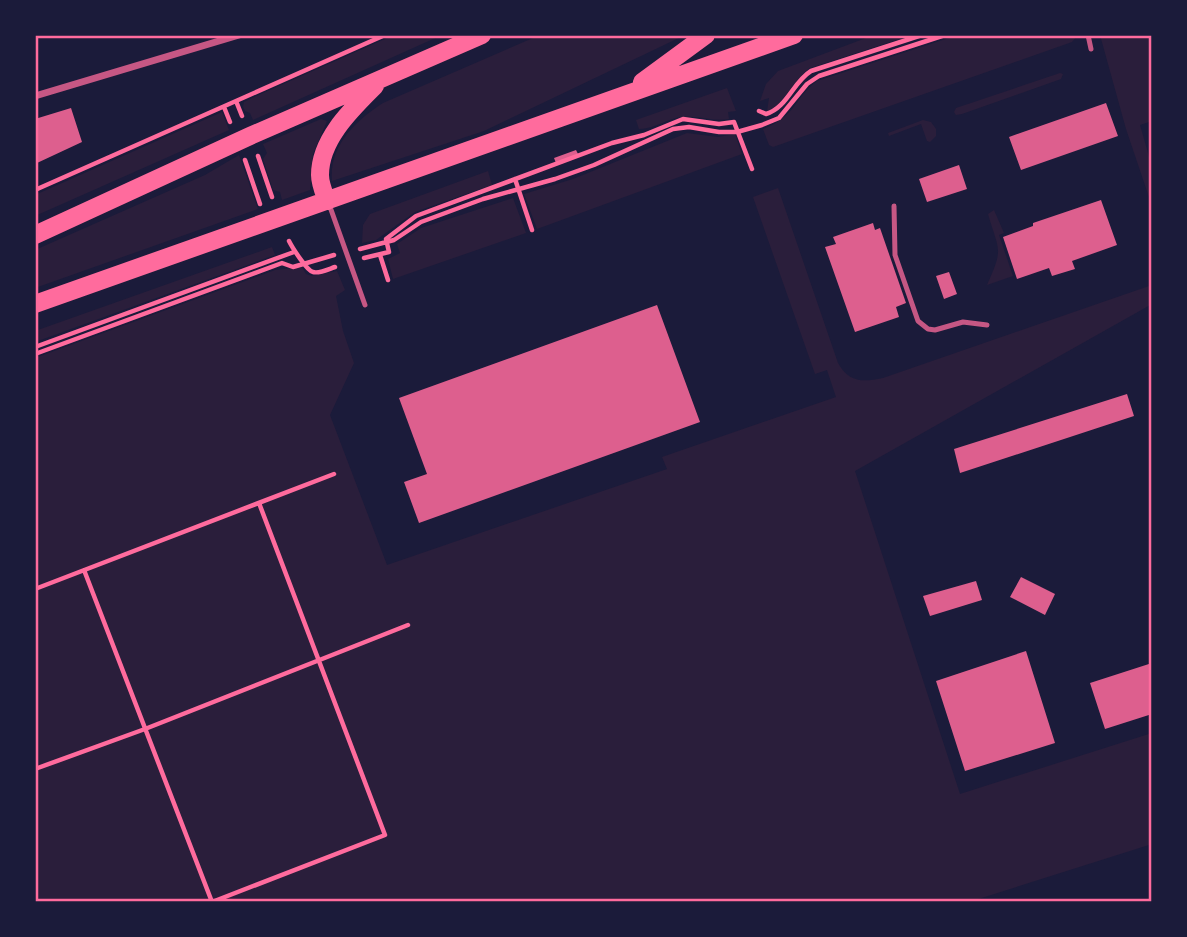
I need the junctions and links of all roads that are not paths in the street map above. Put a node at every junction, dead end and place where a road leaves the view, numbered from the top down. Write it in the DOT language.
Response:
graph roads {
  1 [pos="239,35"];
  2 [pos="482,35"];
  3 [pos="706,35"];
  4 [pos="794,35"];
  5 [pos="1088,35"];
  6 [pos="1091,49"];
  7 [pos="380,80"];
  8 [pos="625,95"];
  9 [pos="35,96"];
  10 [pos="327,201"];
  11 [pos="894,206"];
  12 [pos="35,235"];
  13 [pos="35,304"];
  14 [pos="365,305"];
  15 [pos="987,325"];
  1 -- 9 [label="street"];
  2 -- 7 [label="main road"];
  3 -- 8 [label="main road"];
  4 -- 8 [label="main road"];
  5 -- 6 [label="lane"];
  7 -- 10 [label="main road"];
  7 -- 12 [label="main road"];
  8 -- 10 [label="main road"];
  10 -- 13 [label="main road"];
  10 -- 14 [label="lane"];
  11 -- 15 [label="lane"];
}
